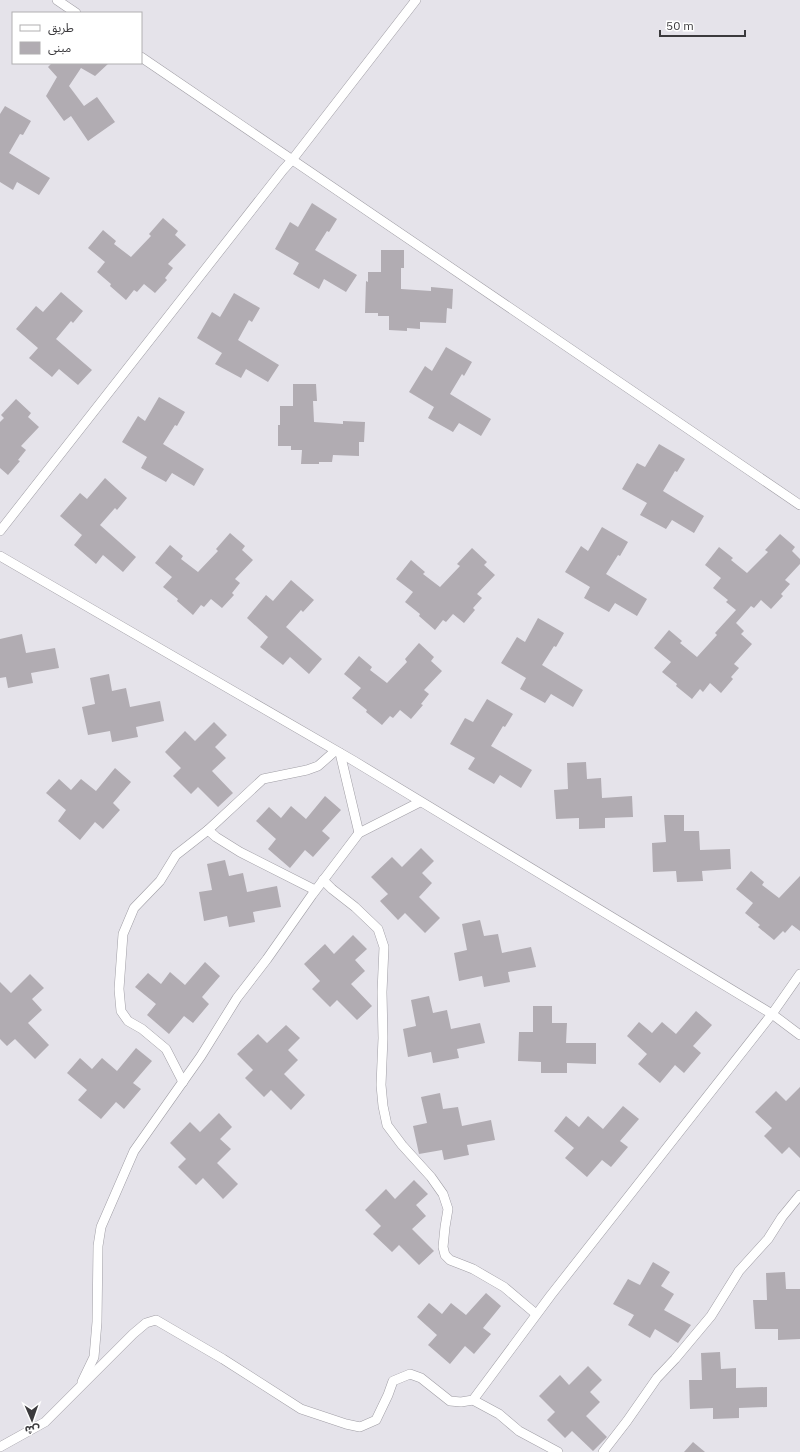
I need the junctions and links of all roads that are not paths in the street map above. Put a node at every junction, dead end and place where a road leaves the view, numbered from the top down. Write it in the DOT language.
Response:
graph roads {
  1 [pos="57,0"];
  2 [pos="416,0"];
  3 [pos="75,12"];
  4 [pos="142,58"];
  5 [pos="292,160"];
  6 [pos="800,505"];
  7 [pos="0,532"];
  8 [pos="0,556"];
  9 [pos="337,752"];
  10 [pos="420,802"];
  11 [pos="208,830"];
  12 [pos="359,833"];
  13 [pos="323,880"];
  14 [pos="315,890"];
  15 [pos="800,974"];
  16 [pos="772,1014"];
  17 [pos="800,1036"];
  18 [pos="183,1082"];
  19 [pos="800,1195"];
  20 [pos="536,1314"];
  21 [pos="79,1388"];
  22 [pos="473,1400"];
  23 [pos="0,1447"];
  24 [pos="558,1452"];
  25 [pos="603,1452"];
  1 -- 3 [label="street"];
  2 -- 5 [label="street"];
  4 -- 5 [label="street"];
  5 -- 6 [label="street"];
  5 -- 7 [label="street"];
  8 -- 9 [label="street"];
  9 -- 10 [label="street"];
  9 -- 11 [label="street"];
  9 -- 12 [label="street"];
  10 -- 12 [label="street"];
  10 -- 16 [label="street"];
  11 -- 14 [label="street"];
  11 -- 18 [label="street"];
  12 -- 13 [label="street"];
  13 -- 14 [label="street"];
  13 -- 20 [label="street"];
  14 -- 18 [label="street"];
  15 -- 16 [label="street"];
  16 -- 17 [label="street"];
  16 -- 20 [label="street"];
  18 -- 21 [label="street"];
  19 -- 25 [label="street"];
  20 -- 22 [label="street"];
  21 -- 22 [label="street"];
  21 -- 23 [label="street"];
  22 -- 24 [label="street"];
}
